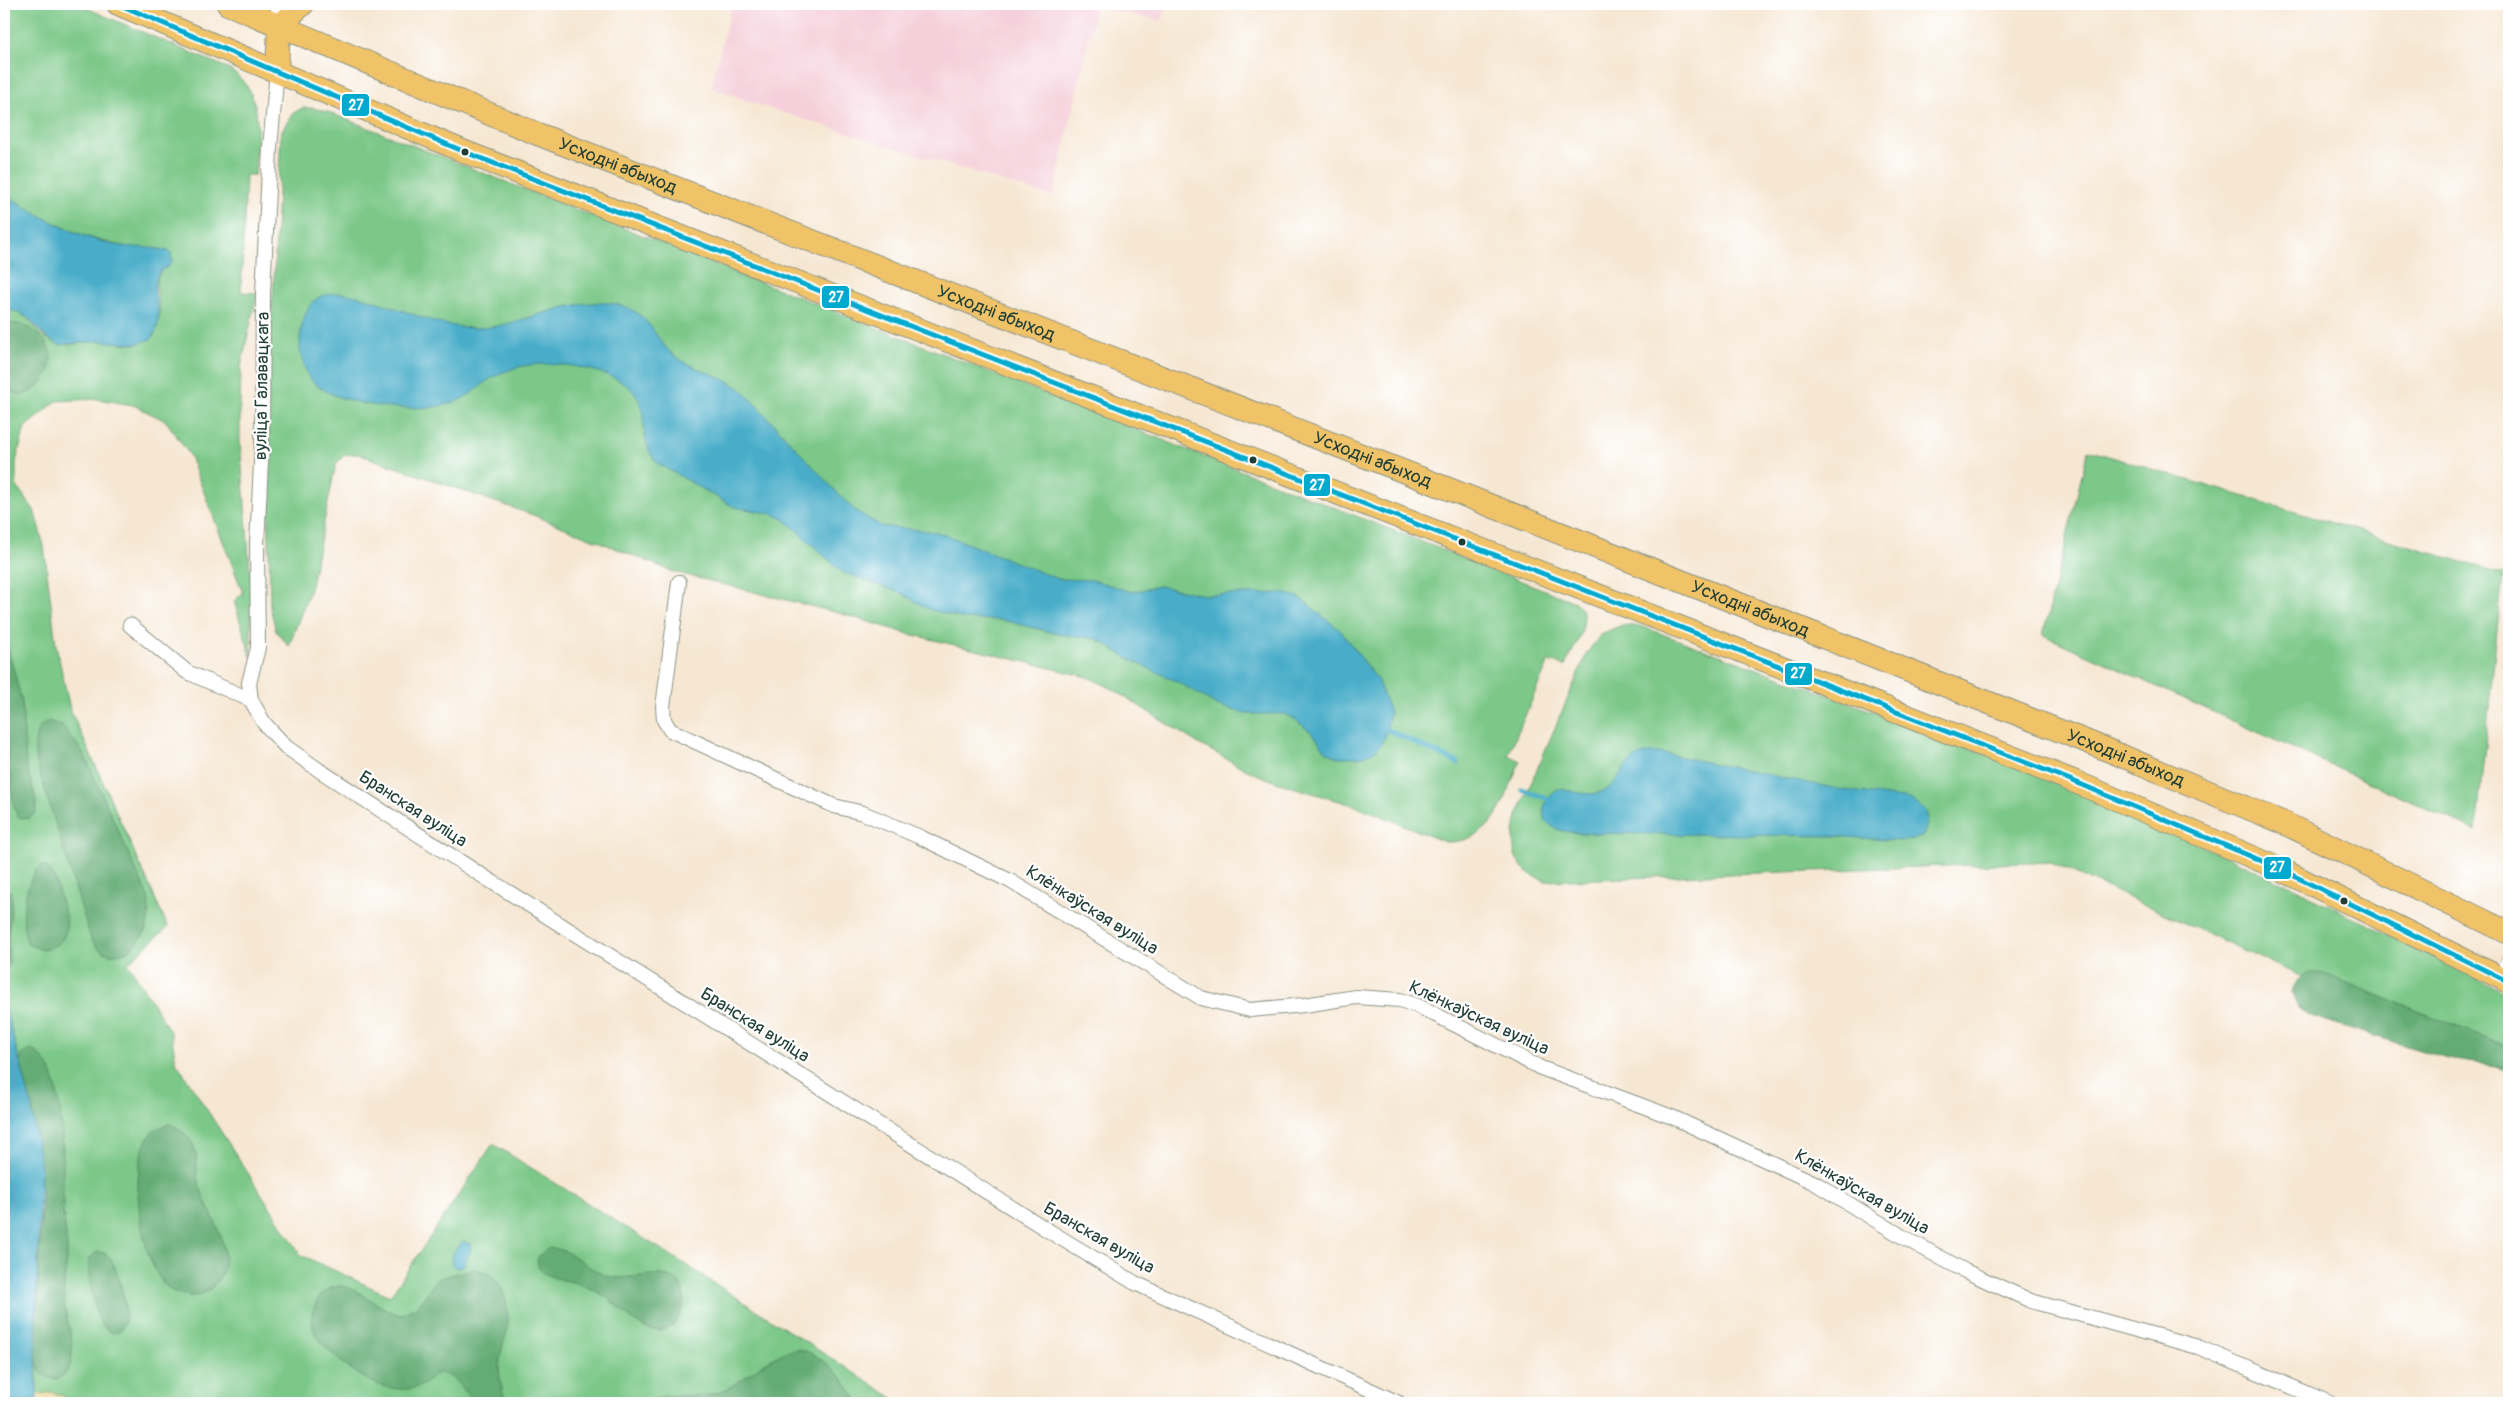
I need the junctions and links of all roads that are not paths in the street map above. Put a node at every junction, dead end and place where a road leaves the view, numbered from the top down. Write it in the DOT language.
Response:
graph roads {
  1 [pos="118,4"];
  2 [pos="228,4"];
  3 [pos="280,4"];
  4 [pos="303,4"];
  5 [pos="279,26"];
  6 [pos="276,71"];
  7 [pos="679,582"];
  8 [pos="130,625"];
  9 [pos="251,700"];
  10 [pos="2509,933"];
  11 [pos="2508,975"];
  12 [pos="1399,1403"];
  13 [pos="2330,1403"];
  1 -- 6 [label="main road"];
  2 -- 5 [label="main road, Усходні абыход"];
  3 -- 5 [label="street"];
  4 -- 5 [label="main road"];
  5 -- 6 [label="main road"];
  5 -- 10 [label="main road, Усходні абыход"];
  6 -- 9 [label="street, вуліца Галавацкага"];
  6 -- 11 [label="main road"];
  7 -- 13 [label="street, Клёнкаўская вуліца"];
  8 -- 9 [label="street"];
  9 -- 12 [label="street, Бранская вуліца"];
}
